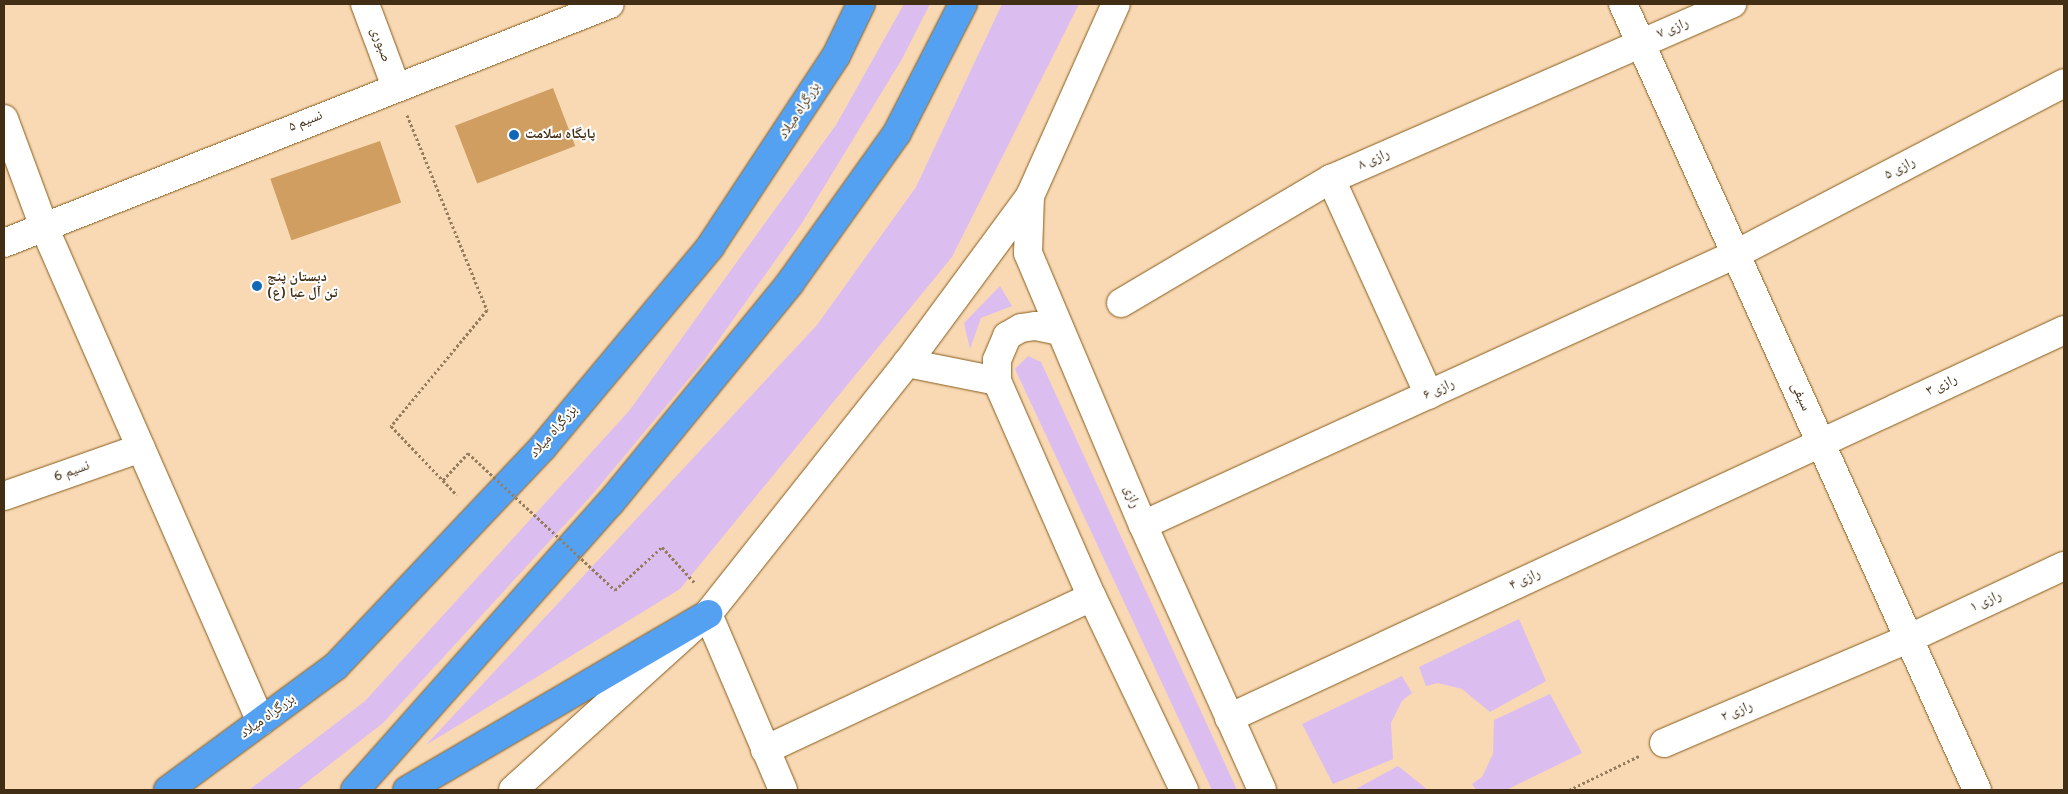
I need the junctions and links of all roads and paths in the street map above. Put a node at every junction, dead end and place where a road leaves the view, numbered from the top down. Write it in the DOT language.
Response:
graph roads {
  1 [pos="365,4"];
  2 [pos="610,4"];
  3 [pos="861,4"];
  4 [pos="963,4"];
  5 [pos="1116,4"];
  6 [pos="1623,4"];
  7 [pos="1732,4"];
  8 [pos="1641,43"];
  9 [pos="2064,83"];
  10 [pos="396,87"];
  11 [pos="4,119"];
  12 [pos="1331,179"];
  13 [pos="1030,196"];
  14 [pos="44,227"];
  15 [pos="4,243"];
  16 [pos="1736,254"];
  17 [pos="1121,303"];
  18 [pos="2064,330"];
  19 [pos="1059,331"];
  20 [pos="907,363"];
  21 [pos="997,381"];
  22 [pos="1429,395"];
  23 [pos="1820,443"];
  24 [pos="141,448"];
  25 [pos="443,480"];
  26 [pos="4,496"];
  27 [pos="478,516"];
  28 [pos="1143,525"];
  29 [pos="2064,566"];
  30 [pos="1092,597"];
  31 [pos="712,609"];
  32 [pos="1908,639"];
  33 [pos="1229,718"];
  34 [pos="261,722"];
  35 [pos="1664,743"];
  36 [pos="765,750"];
  37 [pos="168,790"];
  38 [pos="355,790"];
  39 [pos="407,790"];
  40 [pos="514,790"];
  41 [pos="783,790"];
  42 [pos="1184,790"];
  43 [pos="1262,790"];
  44 [pos="1569,790"];
  45 [pos="1977,790"];
  1 -- 10 [label="street, صبوری"];
  2 -- 10 [label="street, نسیم ۵"];
  3 -- 27 [label="highway, بزرگراه میلاد"];
  4 -- 38 [label="highway"];
  5 -- 13 [label="street"];
  6 -- 8 [label="street, سیفی"];
  7 -- 8 [label="street, رازی ۷"];
  8 -- 12 [label="street, رازی ۸"];
  8 -- 16 [label="street, سیفی"];
  9 -- 16 [label="street, رازی ۵"];
  10 -- 14 [label="street, نسیم ۵"];
  10 -- 25 [label="path"];
  11 -- 14 [label="street"];
  12 -- 17 [label="street, رازی ۸"];
  12 -- 22 [label="street"];
  13 -- 19 [label="street, رازی"];
  13 -- 20 [label="street"];
  14 -- 15 [label="street, نسیم ۵"];
  14 -- 24 [label="street"];
  16 -- 22 [label="street, رازی ۶"];
  16 -- 23 [label="street, سیفی"];
  18 -- 23 [label="street, رازی ۳"];
  19 -- 21 [label="street"];
  19 -- 28 [label="street, رازی"];
  20 -- 21 [label="street"];
  20 -- 31 [label="street"];
  21 -- 30 [label="street"];
  22 -- 28 [label="street, رازی ۶"];
  23 -- 32 [label="street, سیفی"];
  23 -- 33 [label="street, رازی ۴"];
  24 -- 26 [label="street, نسیم 6"];
  24 -- 34 [label="street"];
  25 -- 27 [label="path"];
  25 -- 31 [label="path, bridge"];
  27 -- 34 [label="highway, بزرگراه میلاد"];
  28 -- 33 [label="street, رازی"];
  29 -- 32 [label="street, رازی ۱"];
  30 -- 36 [label="street"];
  30 -- 42 [label="street"];
  31 -- 36 [label="street"];
  31 -- 39 [label="highway"];
  31 -- 40 [label="street"];
  32 -- 35 [label="street, رازی ۲"];
  32 -- 45 [label="street, سیفی"];
  33 -- 43 [label="street, رازی"];
  34 -- 37 [label="highway, بزرگراه میلاد"];
  35 -- 44 [label="path"];
  36 -- 41 [label="street"];
}
